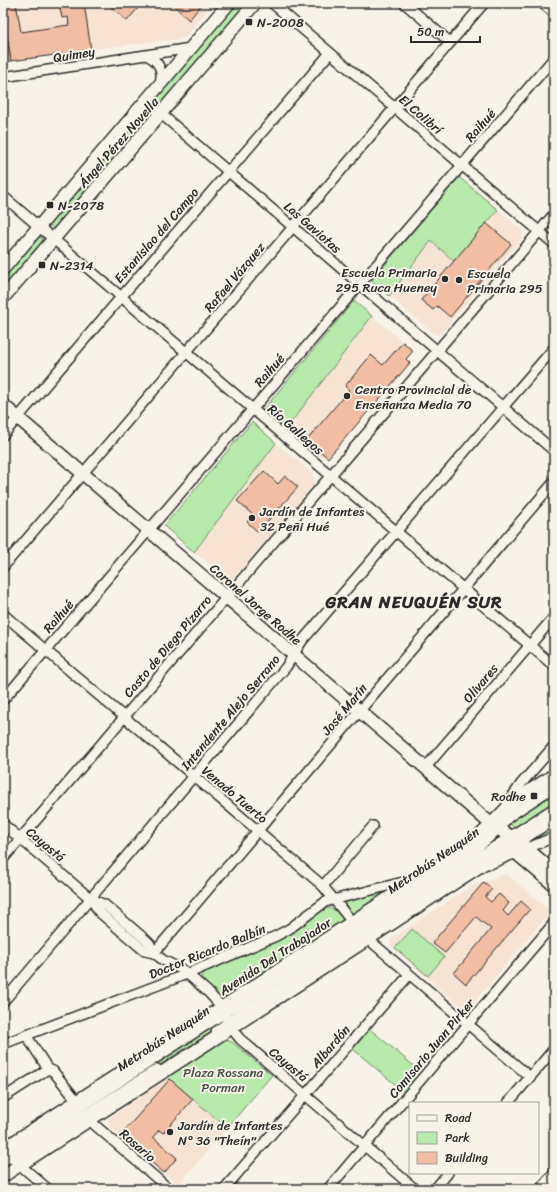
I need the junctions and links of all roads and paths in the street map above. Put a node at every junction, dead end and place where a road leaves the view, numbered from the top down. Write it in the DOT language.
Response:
graph roads {
  1 [pos="229,3"];
  2 [pos="255,3"];
  3 [pos="272,3"];
  4 [pos="404,3"];
  5 [pos="484,3"];
  6 [pos="544,3"];
  7 [pos="554,11"];
  8 [pos="450,42"];
  9 [pos="191,48"];
  10 [pos="330,52"];
  11 [pos="148,56"];
  12 [pos="554,58"];
  13 [pos="3,77"];
  14 [pos="160,84"];
  15 [pos="146,101"];
  16 [pos="394,108"];
  17 [pos="160,114"];
  18 [pos="462,165"];
  19 [pos="228,172"];
  20 [pos="3,196"];
  21 [pos="554,214"];
  22 [pos="39,226"];
  23 [pos="293,227"];
  24 [pos="539,231"];
  25 [pos="54,239"];
  26 [pos="554,244"];
  27 [pos="3,269"];
  28 [pos="360,284"];
  29 [pos="121,296"];
  30 [pos="3,298"];
  31 [pos="554,348"];
  32 [pos="437,351"];
  33 [pos="186,352"];
  34 [pos="3,405"];
  35 [pos="503,407"];
  36 [pos="253,409"];
  37 [pos="18,418"];
  38 [pos="3,435"];
  39 [pos="554,451"];
  40 [pos="83,474"];
  41 [pos="331,475"];
  42 [pos="554,482"];
  43 [pos="149,530"];
  44 [pos="396,531"];
  45 [pos="3,567"];
  46 [pos="463,588"];
  47 [pos="227,597"];
  48 [pos="3,614"];
  49 [pos="554,617"];
  50 [pos="530,645"];
  51 [pos="46,650"];
  52 [pos="294,654"];
  53 [pos="554,666"];
  54 [pos="3,700"];
  55 [pos="360,711"];
  56 [pos="124,717"];
  57 [pos="554,746"];
  58 [pos="426,767"];
  59 [pos="554,775"];
  60 [pos="194,776"];
  61 [pos="554,781"];
  62 [pos="554,786"];
  63 [pos="554,808"];
  64 [pos="503,811"];
  65 [pos="554,818"];
  66 [pos="3,824"];
  67 [pos="374,826"];
  68 [pos="495,827"];
  69 [pos="258,830"];
  70 [pos="554,837"];
  71 [pos="20,839"];
  72 [pos="515,844"];
  73 [pos="3,859"];
  74 [pos="554,872"];
  75 [pos="418,879"];
  76 [pos="445,885"];
  77 [pos="554,885"];
  78 [pos="323,886"];
  79 [pos="91,899"];
  80 [pos="334,899"];
  81 [pos="352,922"];
  82 [pos="554,923"];
  83 [pos="368,939"];
  84 [pos="154,953"];
  85 [pos="187,974"];
  86 [pos="409,975"];
  87 [pos="3,1002"];
  88 [pos="226,1018"];
  89 [pos="468,1025"];
  90 [pos="26,1035"];
  91 [pos="5,1040"];
  92 [pos="554,1049"];
  93 [pos="48,1069"];
  94 [pos="530,1078"];
  95 [pos="305,1095"];
  96 [pos="3,1098"];
  97 [pos="77,1101"];
  98 [pos="509,1102"];
  99 [pos="89,1120"];
  100 [pos="364,1146"];
  101 [pos="3,1149"];
  102 [pos="3,1162"];
  103 [pos="20,1165"];
  104 [pos="3,1167"];
  105 [pos="554,1173"];
  106 [pos="447,1174"];
  107 [pos="3,1176"];
  108 [pos="48,1189"];
  109 [pos="169,1189"];
  110 [pos="224,1189"];
  111 [pos="328,1189"];
  112 [pos="415,1189"];
  113 [pos="435,1189"];
  114 [pos="540,1189"];
  1 -- 9 [label="main road, Ángel Pérez Novella"];
  2 -- 17 [label="main road, Ángel Pérez Novella"];
  3 -- 10 [label="street, El Colibrí"];
  4 -- 8 [label="street"];
  5 -- 8 [label="street, Rafael Vázquez"];
  6 -- 7 [label="main road"];
  8 -- 16 [label="street, Rafael Vázquez"];
  9 -- 11 [label="street, Quimey"];
  9 -- 14 [label="main road, Ángel Pérez Novella"];
  10 -- 16 [label="street, El Colibrí"];
  10 -- 19 [label="street, Estanislao del Campo"];
  11 -- 13 [label="street, Quimey"];
  11 -- 14 [label="street"];
  12 -- 18 [label="street, Raihué"];
  14 -- 15 [label="main road, Ángel Pérez Novella"];
  15 -- 17 [label="street, Las Gaviotas"];
  15 -- 22 [label="main road, Ángel Pérez Novella"];
  16 -- 18 [label="street, El Colibrí"];
  16 -- 23 [label="street, Rafael Vázquez"];
  17 -- 19 [label="street, Las Gaviotas"];
  17 -- 25 [label="main road, Ángel Pérez Novella"];
  18 -- 24 [label="street, El Colibrí"];
  18 -- 28 [label="street, Raihué"];
  19 -- 23 [label="street, Las Gaviotas"];
  19 -- 29 [label="street, Estanislao del Campo"];
  20 -- 22 [label="street, Río Gallegos"];
  21 -- 24 [label="street, Casto de Diego Pizarro"];
  22 -- 25 [label="street, Río Gallegos"];
  22 -- 27 [label="main road, Ángel Pérez Novella"];
  23 -- 28 [label="street, Las Gaviotas"];
  23 -- 33 [label="street, Rafael Vázquez"];
  24 -- 26 [label="street, El Colibrí"];
  24 -- 32 [label="street, Casto de Diego Pizarro"];
  25 -- 29 [label="street, Río Gallegos"];
  25 -- 30 [label="main road, Ángel Pérez Novella"];
  28 -- 32 [label="street, Las Gaviotas"];
  28 -- 36 [label="street, Raihué"];
  29 -- 33 [label="street, Río Gallegos"];
  29 -- 37 [label="street, Estanislao del Campo"];
  31 -- 35 [label="street, Intendente Alejo Serrano"];
  32 -- 35 [label="street, Las Gaviotas"];
  32 -- 41 [label="street, Casto de Diego Pizarro"];
  33 -- 36 [label="street, Río Gallegos"];
  33 -- 40 [label="street, Rafael Vázquez"];
  34 -- 37 [label="main road, Coronel Jorge Rodhe"];
  35 -- 39 [label="street, Las Gaviotas"];
  35 -- 44 [label="street, Intendente Alejo Serrano"];
  36 -- 41 [label="street, Río Gallegos"];
  36 -- 43 [label="street, Raihué"];
  37 -- 38 [label="street, Estanislao del Campo"];
  37 -- 40 [label="main road, Coronel Jorge Rodhe"];
  40 -- 43 [label="main road, Coronel Jorge Rodhe"];
  40 -- 45 [label="street, Rafael Vázquez"];
  41 -- 44 [label="street, Río Gallegos"];
  41 -- 47 [label="street, Casto de Diego Pizarro"];
  42 -- 46 [label="street, José Marín"];
  43 -- 47 [label="main road, Coronel Jorge Rodhe"];
  43 -- 51 [label="street, Raihué"];
  44 -- 46 [label="street, Río Gallegos"];
  44 -- 52 [label="street, Intendente Alejo Serrano"];
  46 -- 50 [label="street, Río Gallegos"];
  46 -- 55 [label="street, José Marín"];
  47 -- 52 [label="main road, Coronel Jorge Rodhe"];
  47 -- 56 [label="street, Casto de Diego Pizarro"];
  48 -- 51 [label="street, Venado Tuerto"];
  49 -- 50 [label="street, Olivares"];
  50 -- 53 [label="street, Río Gallegos"];
  50 -- 58 [label="street, Olivares"];
  51 -- 54 [label="street, Raihué"];
  51 -- 56 [label="street, Venado Tuerto"];
  52 -- 55 [label="main road, Coronel Jorge Rodhe"];
  52 -- 60 [label="street, Intendente Alejo Serrano"];
  55 -- 58 [label="main road, Coronel Jorge Rodhe"];
  55 -- 69 [label="street, José Marín"];
  56 -- 60 [label="street, Venado Tuerto"];
  56 -- 71 [label="street, Casto de Diego Pizarro"];
  57 -- 64 [label="street"];
  58 -- 68 [label="main road, Coronel Jorge Rodhe"];
  59 -- 64 [label="main road, Avenida Del Trabajador"];
  60 -- 69 [label="street, Venado Tuerto"];
  60 -- 79 [label="street, Intendente Alejo Serrano"];
  61 -- 62 [label="street"];
  62 -- 68 [label="street, Metrobús Neuquén"];
  63 -- 72 [label="street, Metrobús Neuquén"];
  64 -- 68 [label="main road, Avenida Del Trabajador"];
  65 -- 72 [label="main road, Avenida Del Trabajador"];
  66 -- 71 [label="street, Cayastá"];
  67 -- 78 [label="street"];
  68 -- 72 [label="main road, Coronel Jorge Rodhe"];
  68 -- 75 [label="main road, Avenida Del Trabajador"];
  68 -- 88 [label="street, Metrobús Neuquén"];
  69 -- 78 [label="street, Venado Tuerto"];
  69 -- 84 [label="street, José Marín"];
  70 -- 72 [label="street"];
  71 -- 73 [label="street, Casto de Diego Pizarro"];
  71 -- 79 [label="street, Cayastá"];
  72 -- 74 [label="main road, Coronel Jorge Rodhe"];
  72 -- 77 [label="main road, Coronel Jorge Rodhe"];
  72 -- 83 [label="main road, Avenida Del Trabajador"];
  72 -- 88 [label="street, Metrobús Neuquén"];
  75 -- 80 [label="street, Doctor Ricardo Balbín"];
  75 -- 81 [label="main road, Avenida Del Trabajador"];
  76 -- 76 [label="street"];
  78 -- 80 [label="street, Venado Tuerto"];
  79 -- 84 [label="street, Cayastá"];
  79 -- 87 [label="street, Intendente Alejo Serrano"];
  80 -- 81 [label="street, Venado Tuerto"];
  80 -- 85 [label="street, Doctor Ricardo Balbín"];
  81 -- 88 [label="main road, Avenida Del Trabajador"];
  82 -- 89 [label="street, Comisario Juan Pirker"];
  83 -- 86 [label="street"];
  83 -- 88 [label="main road, Avenida Del Trabajador"];
  84 -- 85 [label="street, Cayastá"];
  85 -- 88 [label="street, Cayastá"];
  85 -- 90 [label="street, Doctor Ricardo Balbín"];
  86 -- 89 [label="street"];
  86 -- 95 [label="street, Albardón"];
  88 -- 95 [label="street, Cayastá"];
  88 -- 97 [label="main road, Avenida Del Trabajador"];
  88 -- 99 [label="main road, Avenida Del Trabajador"];
  88 -- 102 [label="street, Metrobús Neuquén"];
  88 -- 104 [label="street, Metrobús Neuquén"];
  89 -- 94 [label="street"];
  89 -- 100 [label="street, Comisario Juan Pirker"];
  90 -- 91 [label="street, Doctor Ricardo Balbín"];
  90 -- 93 [label="street"];
  92 -- 94 [label="street"];
  93 -- 96 [label="street"];
  93 -- 97 [label="street"];
  94 -- 98 [label="street"];
  95 -- 100 [label="street, Cayastá"];
  95 -- 110 [label="street, Albardón"];
  97 -- 101 [label="main road, Avenida Del Trabajador"];
  99 -- 103 [label="main road, Avenida Del Trabajador"];
  99 -- 109 [label="street, Rosario"];
  100 -- 111 [label="street, Comisario Juan Pirker"];
  100 -- 112 [label="street, Cayastá"];
  103 -- 107 [label="main road, Avenida Del Trabajador"];
  103 -- 108 [label="street"];
  105 -- 114 [label="street"];
  106 -- 113 [label="street"];
}
